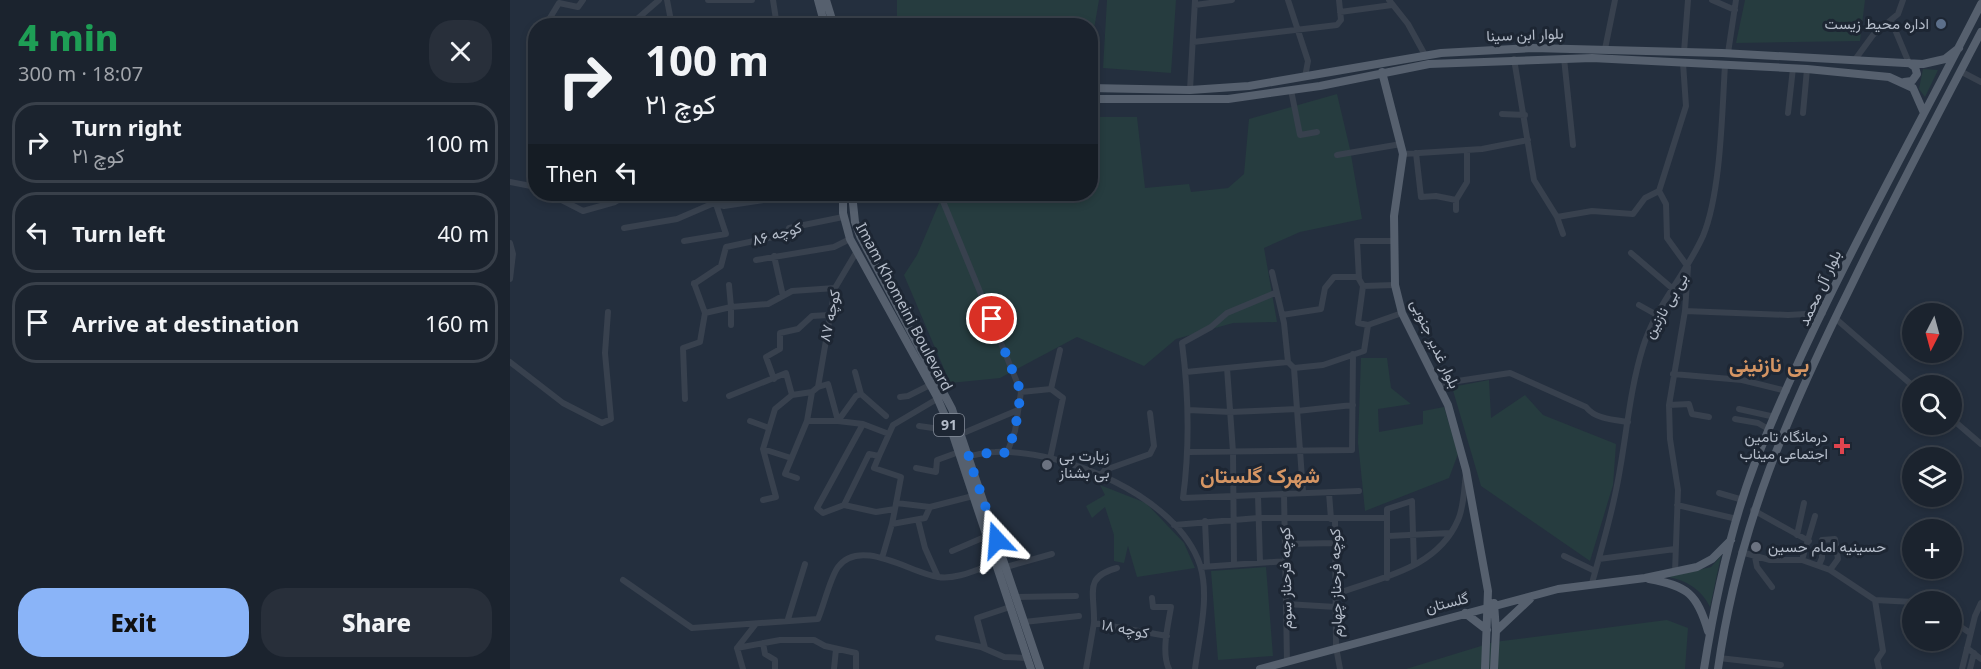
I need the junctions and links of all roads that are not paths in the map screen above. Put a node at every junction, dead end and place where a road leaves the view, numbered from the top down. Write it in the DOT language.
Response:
graph roads {
  1 [pos="583,0"];
  2 [pos="659,0"];
  3 [pos="667,0"];
  4 [pos="708,0"];
  5 [pos="745,0"];
  6 [pos="752,0"];
  7 [pos="773,0"];
  8 [pos="818,0"];
  9 [pos="826,0"];
  10 [pos="1232,0"];
  11 [pos="1288,0"];
  12 [pos="1339,0"];
  13 [pos="1615,0"];
  14 [pos="1688,0"];
  15 [pos="1712,0"];
  16 [pos="1736,0"];
  17 [pos="1903,0"];
  18 [pos="1195,2"];
  19 [pos="1391,2"];
  20 [pos="1981,4"];
  21 [pos="1735,10"];
  22 [pos="1340,12"];
  23 [pos="550,18"];
  24 [pos="638,18"];
  25 [pos="670,18"];
  26 [pos="776,18"];
  27 [pos="823,18"];
  28 [pos="832,18"];
  29 [pos="1891,20"];
  30 [pos="1298,30"];
  31 [pos="1981,32"];
  32 [pos="1193,42"];
  33 [pos="1959,48"];
  34 [pos="1605,49"];
  35 [pos="1684,51"];
  36 [pos="1728,53"];
  37 [pos="1425,55"];
  38 [pos="1564,58"];
  39 [pos="1514,59"];
  40 [pos="1854,61"];
  41 [pos="1683,63"];
  42 [pos="1909,63"];
  43 [pos="1429,64"];
  44 [pos="1725,65"];
  45 [pos="1793,68"];
  46 [pos="1807,69"];
  47 [pos="1960,71"];
  48 [pos="1382,72"];
  49 [pos="1305,77"];
  50 [pos="1904,82"];
  51 [pos="1981,82"];
  52 [pos="1098,88"];
  53 [pos="1190,90"];
  54 [pos="1291,90"];
  55 [pos="1098,99"];
  56 [pos="1788,113"];
  57 [pos="1803,113"];
  58 [pos="1924,113"];
  59 [pos="1502,114"];
  60 [pos="1525,115"];
  61 [pos="1317,132"];
  62 [pos="1528,140"];
  63 [pos="1401,144"];
  64 [pos="1573,145"];
  65 [pos="1467,150"];
  66 [pos="1416,153"];
  67 [pos="1403,154"];
  68 [pos="1337,155"];
  69 [pos="510,182"];
  70 [pos="528,185"];
  71 [pos="1659,190"];
  72 [pos="1456,200"];
  73 [pos="564,201"];
  74 [pos="617,201"];
  75 [pos="722,201"];
  76 [pos="757,201"];
  77 [pos="842,201"];
  78 [pos="853,201"];
  79 [pos="943,201"];
  80 [pos="716,204"];
  81 [pos="1456,210"];
  82 [pos="843,217"];
  83 [pos="1557,217"];
  84 [pos="624,228"];
  85 [pos="1863,230"];
  86 [pos="726,234"];
  87 [pos="1563,234"];
  88 [pos="1875,237"];
  89 [pos="850,239"];
  90 [pos="684,241"];
  91 [pos="1394,242"];
  92 [pos="510,243"];
  93 [pos="726,247"];
  94 [pos="857,251"];
  95 [pos="1631,253"];
  96 [pos="774,256"];
  97 [pos="756,260"];
  98 [pos="1688,267"];
  99 [pos="1272,272"];
  100 [pos="1359,277"];
  101 [pos="510,279"];
  102 [pos="729,285"];
  103 [pos="1395,285"];
  104 [pos="1363,286"];
  105 [pos="835,288"];
  106 [pos="1673,289"];
  107 [pos="1275,293"];
  108 [pos="783,296"];
  109 [pos="1639,305"];
  110 [pos="731,307"];
  111 [pos="1684,311"];
  112 [pos="608,312"];
  113 [pos="705,313"];
  114 [pos="1402,313"];
  115 [pos="1823,313"];
  116 [pos="829,315"];
  117 [pos="1282,315"];
  118 [pos="1657,315"];
  119 [pos="1835,318"];
  120 [pos="731,325"];
  121 [pos="1368,325"];
  122 [pos="912,332"];
  123 [pos="903,337"];
  124 [pos="1060,350"];
  125 [pos="1353,354"];
  126 [pos="510,362"];
  127 [pos="1288,362"];
  128 [pos="1227,368"];
  129 [pos="1294,368"];
  130 [pos="855,372"];
  131 [pos="1186,372"];
  132 [pos="1673,374"];
  133 [pos="1902,376"];
  134 [pos="774,379"];
  135 [pos="930,384"];
  136 [pos="1438,384"];
  137 [pos="818,387"];
  138 [pos="1051,390"];
  139 [pos="1787,391"];
  140 [pos="812,392"];
  141 [pos="1021,392"];
  142 [pos="861,394"];
  143 [pos="729,396"];
  144 [pos="792,396"];
  145 [pos="900,397"];
  146 [pos="685,399"];
  147 [pos="937,399"];
  148 [pos="1353,405"];
  149 [pos="1670,405"];
  150 [pos="1739,409"];
  151 [pos="1018,410"];
  152 [pos="1188,410"];
  153 [pos="1297,410"];
  154 [pos="1231,412"];
  155 [pos="1150,413"];
  156 [pos="885,416"];
  157 [pos="1709,417"];
  158 [pos="1775,417"];
  159 [pos="1735,419"];
  160 [pos="750,421"];
  161 [pos="807,421"];
  162 [pos="838,421"];
  163 [pos="1628,422"];
  164 [pos="863,424"];
  165 [pos="949,425"];
  166 [pos="919,426"];
  167 [pos="770,428"];
  168 [pos="1962,428"];
  169 [pos="1770,430"];
  170 [pos="889,434"];
  171 [pos="961,434"];
  172 [pos="1981,444"];
  173 [pos="764,449"];
  174 [pos="1300,451"];
  175 [pos="959,452"];
  176 [pos="1190,452"];
  177 [pos="1233,452"];
  178 [pos="1007,453"];
  179 [pos="879,456"];
  180 [pos="968,456"];
  181 [pos="791,458"];
  182 [pos="1050,459"];
  183 [pos="916,468"];
  184 [pos="1466,470"];
  185 [pos="1100,476"];
  186 [pos="797,478"];
  187 [pos="1750,478"];
  188 [pos="1761,485"];
  189 [pos="1359,491"];
  190 [pos="1303,492"];
  191 [pos="1329,493"];
  192 [pos="1719,493"];
  193 [pos="1284,494"];
  194 [pos="973,496"];
  195 [pos="1258,496"];
  196 [pos="1232,497"];
  197 [pos="763,500"];
  198 [pos="1743,500"];
  199 [pos="1804,503"];
  200 [pos="844,505"];
  201 [pos="1677,505"];
  202 [pos="895,506"];
  203 [pos="930,507"];
  204 [pos="1753,510"];
  205 [pos="1815,516"];
  206 [pos="1258,518"];
  207 [pos="1285,518"];
  208 [pos="1387,518"];
  209 [pos="1333,519"];
  210 [pos="1737,519"];
  211 [pos="918,520"];
  212 [pos="1232,520"];
  213 [pos="1205,521"];
  214 [pos="892,524"];
  215 [pos="1174,525"];
  216 [pos="1450,533"];
  217 [pos="1413,535"];
  218 [pos="1797,535"];
  219 [pos="987,536"];
  220 [pos="1388,536"];
  221 [pos="1731,539"];
  222 [pos="1336,543"];
  223 [pos="1808,543"];
  224 [pos="1285,544"];
  225 [pos="1822,546"];
  226 [pos="1675,549"];
  227 [pos="952,551"];
  228 [pos="1741,552"];
  229 [pos="1052,554"];
  230 [pos="1564,556"];
  231 [pos="1755,557"];
  232 [pos="882,558"];
  233 [pos="1599,559"];
  234 [pos="1802,560"];
  235 [pos="1287,561"];
  236 [pos="1260,562"];
  237 [pos="1001,563"];
  238 [pos="805,564"];
  239 [pos="1234,564"];
  240 [pos="1414,564"];
  241 [pos="1819,565"];
  242 [pos="1204,566"];
  243 [pos="1117,568"];
  244 [pos="1830,570"];
  245 [pos="1595,571"];
  246 [pos="1675,572"];
  247 [pos="938,577"];
  248 [pos="1387,578"];
  249 [pos="1645,578"];
  250 [pos="623,580"];
  251 [pos="1592,583"];
  252 [pos="1772,587"];
  253 [pos="1488,591"];
  254 [pos="1336,594"];
  255 [pos="1076,596"];
  256 [pos="1016,597"];
  257 [pos="1532,597"];
  258 [pos="1152,598"];
  259 [pos="1875,600"];
  260 [pos="1902,601"];
  261 [pos="1981,603"];
  262 [pos="1286,604"];
  263 [pos="1495,605"];
  264 [pos="1010,607"];
  265 [pos="1336,607"];
  266 [pos="1486,608"];
  267 [pos="1465,613"];
  268 [pos="1079,616"];
  269 [pos="788,619"];
  270 [pos="1024,622"];
  271 [pos="1094,623"];
  272 [pos="755,625"];
  273 [pos="1962,627"];
  274 [pos="1487,630"];
  275 [pos="1496,631"];
  276 [pos="1971,633"];
  277 [pos="1709,634"];
  278 [pos="1167,636"];
  279 [pos="938,638"];
  280 [pos="763,643"];
  281 [pos="1336,647"];
  282 [pos="737,648"];
  283 [pos="985,648"];
  284 [pos="1967,648"];
  285 [pos="836,649"];
  286 [pos="1974,653"];
  287 [pos="1027,658"];
  288 [pos="1719,658"];
  289 [pos="1981,659"];
  290 [pos="1287,662"];
  291 [pos="1781,665"];
  292 [pos="1273,667"];
  293 [pos="743,669"];
  294 [pos="775,669"];
  295 [pos="834,669"];
  296 [pos="856,669"];
  297 [pos="1031,669"];
  298 [pos="1040,669"];
  299 [pos="1086,669"];
  300 [pos="1168,669"];
  301 [pos="1195,669"];
  302 [pos="1260,669"];
  303 [pos="1340,669"];
  304 [pos="1485,669"];
  305 [pos="1494,669"];
  306 [pos="1704,669"];
  307 [pos="1718,669"];
  308 [pos="1879,669"];
  309 [pos="1962,669"];
  310 [pos="1970,669"];
  1 -- 23 [label="street"];
  2 -- 24 [label="street"];
  3 -- 25 [label="street"];
  4 -- 5 [label="street"];
  5 -- 6 [label="street"];
  7 -- 26 [label="street"];
  8 -- 27 [label="main road"];
  9 -- 28 [label="main road"];
  10 -- 18 [label="street"];
  11 -- 30 [label="street"];
  12 -- 22 [label="street"];
  13 -- 34 [label="street"];
  14 -- 35 [label="street"];
  15 -- 21 [label="street"];
  16 -- 21 [label="street"];
  17 -- 29 [label="street"];
  18 -- 32 [label="street"];
  19 -- 22 [label="street"];
  19 -- 37 [label="street"];
  20 -- 33 [label="main road, بلوار آل محمد"];
  21 -- 36 [label="street"];
  22 -- 30 [label="street"];
  29 -- 40 [label="street"];
  29 -- 42 [label="street"];
  30 -- 32 [label="street"];
  30 -- 49 [label="street"];
  31 -- 47 [label="main road, بلوار آل محمد"];
  32 -- 53 [label="street"];
  33 -- 42 [label="main road, بلوار ابن سینا"];
  33 -- 58 [label="main road, بلوار آل محمد"];
  34 -- 35 [label="main road, بلوار ابن سینا"];
  34 -- 37 [label="main road, بلوار ابن سینا"];
  35 -- 36 [label="main road, بلوار ابن سینا"];
  36 -- 40 [label="main road, بلوار ابن سینا"];
  37 -- 43 [label="main road"];
  37 -- 49 [label="main road, بلوار ابن سینا"];
  38 -- 39 [label="main road, بلوار ابن سینا"];
  38 -- 41 [label="main road, بلوار ابن سینا"];
  38 -- 64 [label="street"];
  39 -- 43 [label="main road, بلوار ابن سینا"];
  39 -- 60 [label="street"];
  40 -- 42 [label="main road, بلوار ابن سینا"];
  41 -- 44 [label="main road, بلوار ابن سینا"];
  41 -- 71 [label="street"];
  42 -- 50 [label="main road"];
  43 -- 48 [label="main road, بلوار ابن سینا"];
  44 -- 45 [label="main road, بلوار ابن سینا"];
  44 -- 98 [label="street, بی بی نازنین"];
  45 -- 46 [label="main road, بلوار ابن سینا"];
  45 -- 56 [label="street"];
  46 -- 50 [label="main road, بلوار ابن سینا"];
  46 -- 57 [label="street"];
  47 -- 51 [label="street"];
  47 -- 88 [label="main road, بلوار آل محمد"];
  48 -- 54 [label="main road, بلوار ابن سینا"];
  48 -- 63 [label="main road, بلوار غدیر جنوبی"];
  49 -- 53 [label="main road, بلوار ابن سینا"];
  50 -- 58 [label="main road"];
  52 -- 53 [label="main road, بلوار ابن سینا"];
  54 -- 55 [label="main road, بلوار ابن سینا"];
  54 -- 61 [label="street"];
  58 -- 85 [label="main road, بلوار آل محمد"];
  59 -- 60 [label="street"];
  60 -- 62 [label="street"];
  62 -- 65 [label="street"];
  62 -- 83 [label="street"];
  63 -- 67 [label="main road, بلوار غدیر جنوبی"];
  63 -- 68 [label="street"];
  65 -- 66 [label="street"];
  65 -- 72 [label="street"];
  66 -- 67 [label="street"];
  66 -- 72 [label="street"];
  67 -- 91 [label="main road, بلوار غدیر جنوبی"];
  69 -- 70 [label="street"];
  71 -- 83 [label="street"];
  71 -- 98 [label="street"];
  72 -- 81 [label="street"];
  73 -- 74 [label="street"];
  75 -- 80 [label="street"];
  76 -- 80 [label="street"];
  77 -- 82 [label="main road, Imam Khomeini Boulevard / 91"];
  78 -- 122 [label="main road, Imam Khomeini Boulevard / 91"];
  79 -- 141 [label="street"];
  80 -- 84 [label="street"];
  80 -- 86 [label="street"];
  82 -- 89 [label="main road, Imam Khomeini Boulevard / 91"];
  82 -- 93 [label="street, کوچه ۸۶"];
  83 -- 87 [label="street"];
  85 -- 88 [label="main road"];
  85 -- 115 [label="main road, بلوار آل محمد"];
  86 -- 90 [label="street"];
  86 -- 93 [label="street"];
  88 -- 119 [label="main road, بلوار آل محمد"];
  89 -- 94 [label="main road, Imam Khomeini Boulevard / 91"];
  89 -- 96 [label="street"];
  91 -- 100 [label="street"];
  91 -- 103 [label="main road, بلوار غدیر جنوبی"];
  92 -- 101 [label="street"];
  93 -- 113 [label="street"];
  94 -- 105 [label="street, کوچه ۸۷"];
  94 -- 123 [label="main road, Imam Khomeini Boulevard / 91"];
  95 -- 106 [label="street"];
  96 -- 97 [label="street"];
  96 -- 108 [label="street"];
  98 -- 106 [label="street, بی بی نازنین"];
  98 -- 111 [label="street"];
  99 -- 107 [label="street"];
  100 -- 104 [label="street"];
  100 -- 117 [label="street"];
  102 -- 110 [label="street"];
  103 -- 104 [label="street"];
  103 -- 114 [label="main road, بلوار غدیر جنوبی"];
  104 -- 121 [label="street"];
  105 -- 108 [label="street"];
  105 -- 116 [label="street, کوچه ۸۷"];
  106 -- 118 [label="street, بی بی نازنین"];
  107 -- 117 [label="street"];
  107 -- 131 [label="street"];
  108 -- 110 [label="street"];
  109 -- 118 [label="street"];
  110 -- 113 [label="street"];
  110 -- 120 [label="street"];
  111 -- 115 [label="street"];
  111 -- 132 [label="street"];
  112 -- 126 [label="street"];
  113 -- 146 [label="street"];
  114 -- 121 [label="street"];
  114 -- 136 [label="main road, بلوار غدیر جنوبی"];
  115 -- 139 [label="main road, بلوار آل محمد"];
  116 -- 134 [label="street"];
  116 -- 137 [label="street, کوچه ۸۷"];
  117 -- 127 [label="street"];
  118 -- 163 [label="street, بی بی نازنین"];
  119 -- 133 [label="street"];
  119 -- 188 [label="main road, بلوار آل محمد"];
  121 -- 125 [label="street"];
  122 -- 123 [label="main road"];
  122 -- 171 [label="main road, Imam Khomeini Boulevard / 91"];
  123 -- 135 [label="main road, Imam Khomeini Boulevard / 91"];
  124 -- 138 [label="street"];
  125 -- 129 [label="street"];
  125 -- 148 [label="street"];
  127 -- 128 [label="street"];
  127 -- 129 [label="street"];
  128 -- 131 [label="street"];
  128 -- 154 [label="street"];
  129 -- 153 [label="street"];
  130 -- 142 [label="street"];
  131 -- 152 [label="street"];
  132 -- 139 [label="street"];
  132 -- 149 [label="street"];
  134 -- 143 [label="street"];
  134 -- 144 [label="street"];
  135 -- 145 [label="street"];
  135 -- 147 [label="main road, Imam Khomeini Boulevard / 91"];
  136 -- 163 [label="street"];
  136 -- 184 [label="main road, بلوار غدیر جنوبی"];
  137 -- 140 [label="street"];
  137 -- 162 [label="street"];
  138 -- 141 [label="street"];
  138 -- 182 [label="street"];
  139 -- 158 [label="main road, بلوار آل محمد"];
  140 -- 144 [label="street"];
  140 -- 161 [label="street"];
  141 -- 151 [label="street"];
  142 -- 156 [label="street"];
  142 -- 162 [label="street"];
  144 -- 167 [label="street"];
  147 -- 165 [label="main road, Imam Khomeini Boulevard / 91"];
  147 -- 170 [label="street"];
  148 -- 153 [label="street"];
  148 -- 174 [label="street"];
  149 -- 157 [label="street"];
  149 -- 201 [label="street"];
  150 -- 158 [label="street"];
  151 -- 171 [label="street"];
  151 -- 178 [label="street"];
  152 -- 154 [label="street"];
  152 -- 176 [label="street"];
  153 -- 154 [label="street"];
  153 -- 174 [label="street"];
  154 -- 177 [label="street"];
  155 -- 185 [label="street"];
  158 -- 169 [label="main road, بلوار آل محمد"];
  159 -- 169 [label="street"];
  160 -- 167 [label="street"];
  161 -- 162 [label="street"];
  161 -- 181 [label="street"];
  162 -- 164 [label="street"];
  163 -- 233 [label="street, بی بی نازنین"];
  164 -- 170 [label="street"];
  164 -- 200 [label="street"];
  165 -- 166 [label="street"];
  165 -- 175 [label="main road, Imam Khomeini Boulevard / 91"];
  167 -- 173 [label="street"];
  168 -- 172 [label="street"];
  169 -- 187 [label="main road, بلوار آل محمد"];
  170 -- 179 [label="street"];
  171 -- 180 [label="main road, Imam Khomeini Boulevard / 91"];
  173 -- 181 [label="street"];
  173 -- 197 [label="street"];
  174 -- 177 [label="street"];
  174 -- 190 [label="street"];
  175 -- 183 [label="street"];
  175 -- 194 [label="main road, Imam Khomeini Boulevard / 91"];
  176 -- 177 [label="street"];
  176 -- 196 [label="street"];
  177 -- 196 [label="street"];
  178 -- 180 [label="street"];
  178 -- 182 [label="street"];
  179 -- 200 [label="street"];
  179 -- 202 [label="street"];
  180 -- 237 [label="main road, Imam Khomeini Boulevard / 91"];
  181 -- 186 [label="street"];
  182 -- 185 [label="street"];
  184 -- 216 [label="street"];
  184 -- 253 [label="main road, بلوار غدیر جنوبی"];
  185 -- 215 [label="street"];
  187 -- 188 [label="main road"];
  187 -- 198 [label="main road, بلوار آل محمد"];
  188 -- 204 [label="main road, بلوار آل محمد"];
  189 -- 191 [label="street"];
  190 -- 191 [label="street"];
  190 -- 193 [label="street"];
  191 -- 209 [label="street, کوچه فرحناز چهارم"];
  192 -- 198 [label="street"];
  193 -- 195 [label="street"];
  193 -- 207 [label="street, کوچه فرحناز سوم"];
  194 -- 203 [label="street"];
  194 -- 219 [label="main road, Imam Khomeini Boulevard / 91"];
  195 -- 196 [label="street"];
  195 -- 206 [label="street"];
  196 -- 212 [label="street"];
  198 -- 210 [label="main road, بلوار آل محمد"];
  199 -- 218 [label="street"];
  200 -- 202 [label="street"];
  201 -- 210 [label="street"];
  201 -- 226 [label="street"];
  202 -- 203 [label="street"];
  202 -- 214 [label="street"];
  203 -- 211 [label="street"];
  204 -- 218 [label="street"];
  204 -- 228 [label="main road, بلوار آل محمد"];
  205 -- 223 [label="street"];
  206 -- 207 [label="street"];
  206 -- 212 [label="street"];
  206 -- 236 [label="street"];
  207 -- 209 [label="street"];
  207 -- 224 [label="street, کوچه فرحناز سوم"];
  208 -- 209 [label="street"];
  208 -- 217 [label="street"];
  208 -- 220 [label="street"];
  209 -- 222 [label="street, کوچه فرحناز چهارم"];
  210 -- 221 [label="main road, بلوار آل محمد"];
  211 -- 214 [label="street"];
  211 -- 247 [label="street"];
  212 -- 213 [label="street"];
  212 -- 239 [label="street"];
  213 -- 215 [label="street"];
  213 -- 242 [label="street"];
  214 -- 232 [label="street"];
  215 -- 242 [label="street"];
  216 -- 217 [label="street"];
  216 -- 240 [label="street"];
  217 -- 220 [label="street"];
  217 -- 240 [label="street"];
  218 -- 223 [label="street"];
  219 -- 227 [label="street"];
  219 -- 237 [label="main road, Imam Khomeini Boulevard / 91"];
  220 -- 248 [label="street"];
  221 -- 246 [label="main road, گلستان"];
  221 -- 277 [label="main road, بلوار آل محمد"];
  222 -- 224 [label="street"];
  222 -- 254 [label="street, کوچه فرحناز چهارم"];
  223 -- 225 [label="street"];
  223 -- 234 [label="street"];
  224 -- 235 [label="street, کوچه فرحناز سوم"];
  225 -- 241 [label="street"];
  225 -- 244 [label="street"];
  226 -- 233 [label="street"];
  226 -- 246 [label="street"];
  228 -- 231 [label="street"];
  228 -- 288 [label="main road, بلوار آل محمد"];
  229 -- 237 [label="street"];
  230 -- 245 [label="street"];
  231 -- 234 [label="street"];
  231 -- 252 [label="street"];
  232 -- 247 [label="street"];
  232 -- 269 [label="street"];
  233 -- 245 [label="street, بی بی نازنین"];
  234 -- 241 [label="street"];
  235 -- 236 [label="street"];
  235 -- 262 [label="street, کوچه فرحناز سوم"];
  236 -- 239 [label="street"];
  237 -- 247 [label="street"];
  237 -- 256 [label="main road, Imam Khomeini Boulevard / 91"];
  237 -- 264 [label="main road, Imam Khomeini Boulevard / 91"];
  238 -- 269 [label="street"];
  239 -- 242 [label="street"];
  240 -- 248 [label="street"];
  241 -- 244 [label="street"];
  242 -- 301 [label="street"];
  243 -- 271 [label="street"];
  244 -- 259 [label="street"];
  245 -- 251 [label="street, بی بی نازنین"];
  246 -- 249 [label="main road, گلستان"];
  248 -- 254 [label="street"];
  249 -- 251 [label="main road, گلستان"];
  249 -- 277 [label="main road, گلستان"];
  250 -- 272 [label="street"];
  251 -- 257 [label="main road, گلستان"];
  253 -- 263 [label="main road, بلوار غدیر جنوبی"];
  253 -- 266 [label="main road, بلوار غدیر جنوبی"];
  254 -- 265 [label="street, کوچه فرحناز چهارم"];
  255 -- 256 [label="street"];
  256 -- 270 [label="main road, Imam Khomeini Boulevard / 91"];
  257 -- 263 [label="main road, گلستان"];
  257 -- 275 [label="main road"];
  258 -- 278 [label="street"];
  259 -- 260 [label="street"];
  259 -- 308 [label="street"];
  261 -- 276 [label="street"];
  262 -- 265 [label="street"];
  262 -- 290 [label="street, کوچه فرحناز سوم"];
  263 -- 266 [label="main road, گلستان"];
  263 -- 275 [label="main road"];
  264 -- 283 [label="street"];
  264 -- 287 [label="main road, Imam Khomeini Boulevard / 91"];
  265 -- 281 [label="street, کوچه فرحناز چهارم"];
  266 -- 267 [label="main road, گلستان"];
  266 -- 274 [label="main road, بلوار غدیر جنوبی"];
  267 -- 274 [label="main road"];
  267 -- 281 [label="main road, گلستان"];
  268 -- 270 [label="street"];
  269 -- 272 [label="street"];
  270 -- 298 [label="main road, Imam Khomeini Boulevard / 91"];
  271 -- 278 [label="street, کوچه ۱۸"];
  271 -- 299 [label="street, کوچه ۱۸"];
  272 -- 282 [label="street"];
  273 -- 276 [label="street"];
  274 -- 304 [label="main road, بلوار غدیر جنوبی"];
  275 -- 305 [label="main road"];
  276 -- 284 [label="street"];
  277 -- 306 [label="main road, بلوار آل محمد"];
  278 -- 300 [label="street"];
  279 -- 283 [label="street"];
  280 -- 282 [label="street"];
  280 -- 285 [label="street"];
  280 -- 294 [label="street"];
  281 -- 290 [label="main road, گلستان"];
  281 -- 303 [label="street, کوچه فرحناز چهارم"];
  282 -- 293 [label="street"];
  283 -- 287 [label="street"];
  284 -- 286 [label="street"];
  284 -- 309 [label="street"];
  285 -- 295 [label="street"];
  285 -- 296 [label="street"];
  286 -- 289 [label="street"];
  286 -- 310 [label="street"];
  287 -- 297 [label="main road, Imam Khomeini Boulevard / 91"];
  288 -- 291 [label="street"];
  288 -- 307 [label="main road, بلوار آل محمد"];
  290 -- 292 [label="main road, گلستان"];
  292 -- 302 [label="main road, گلستان"];
}
